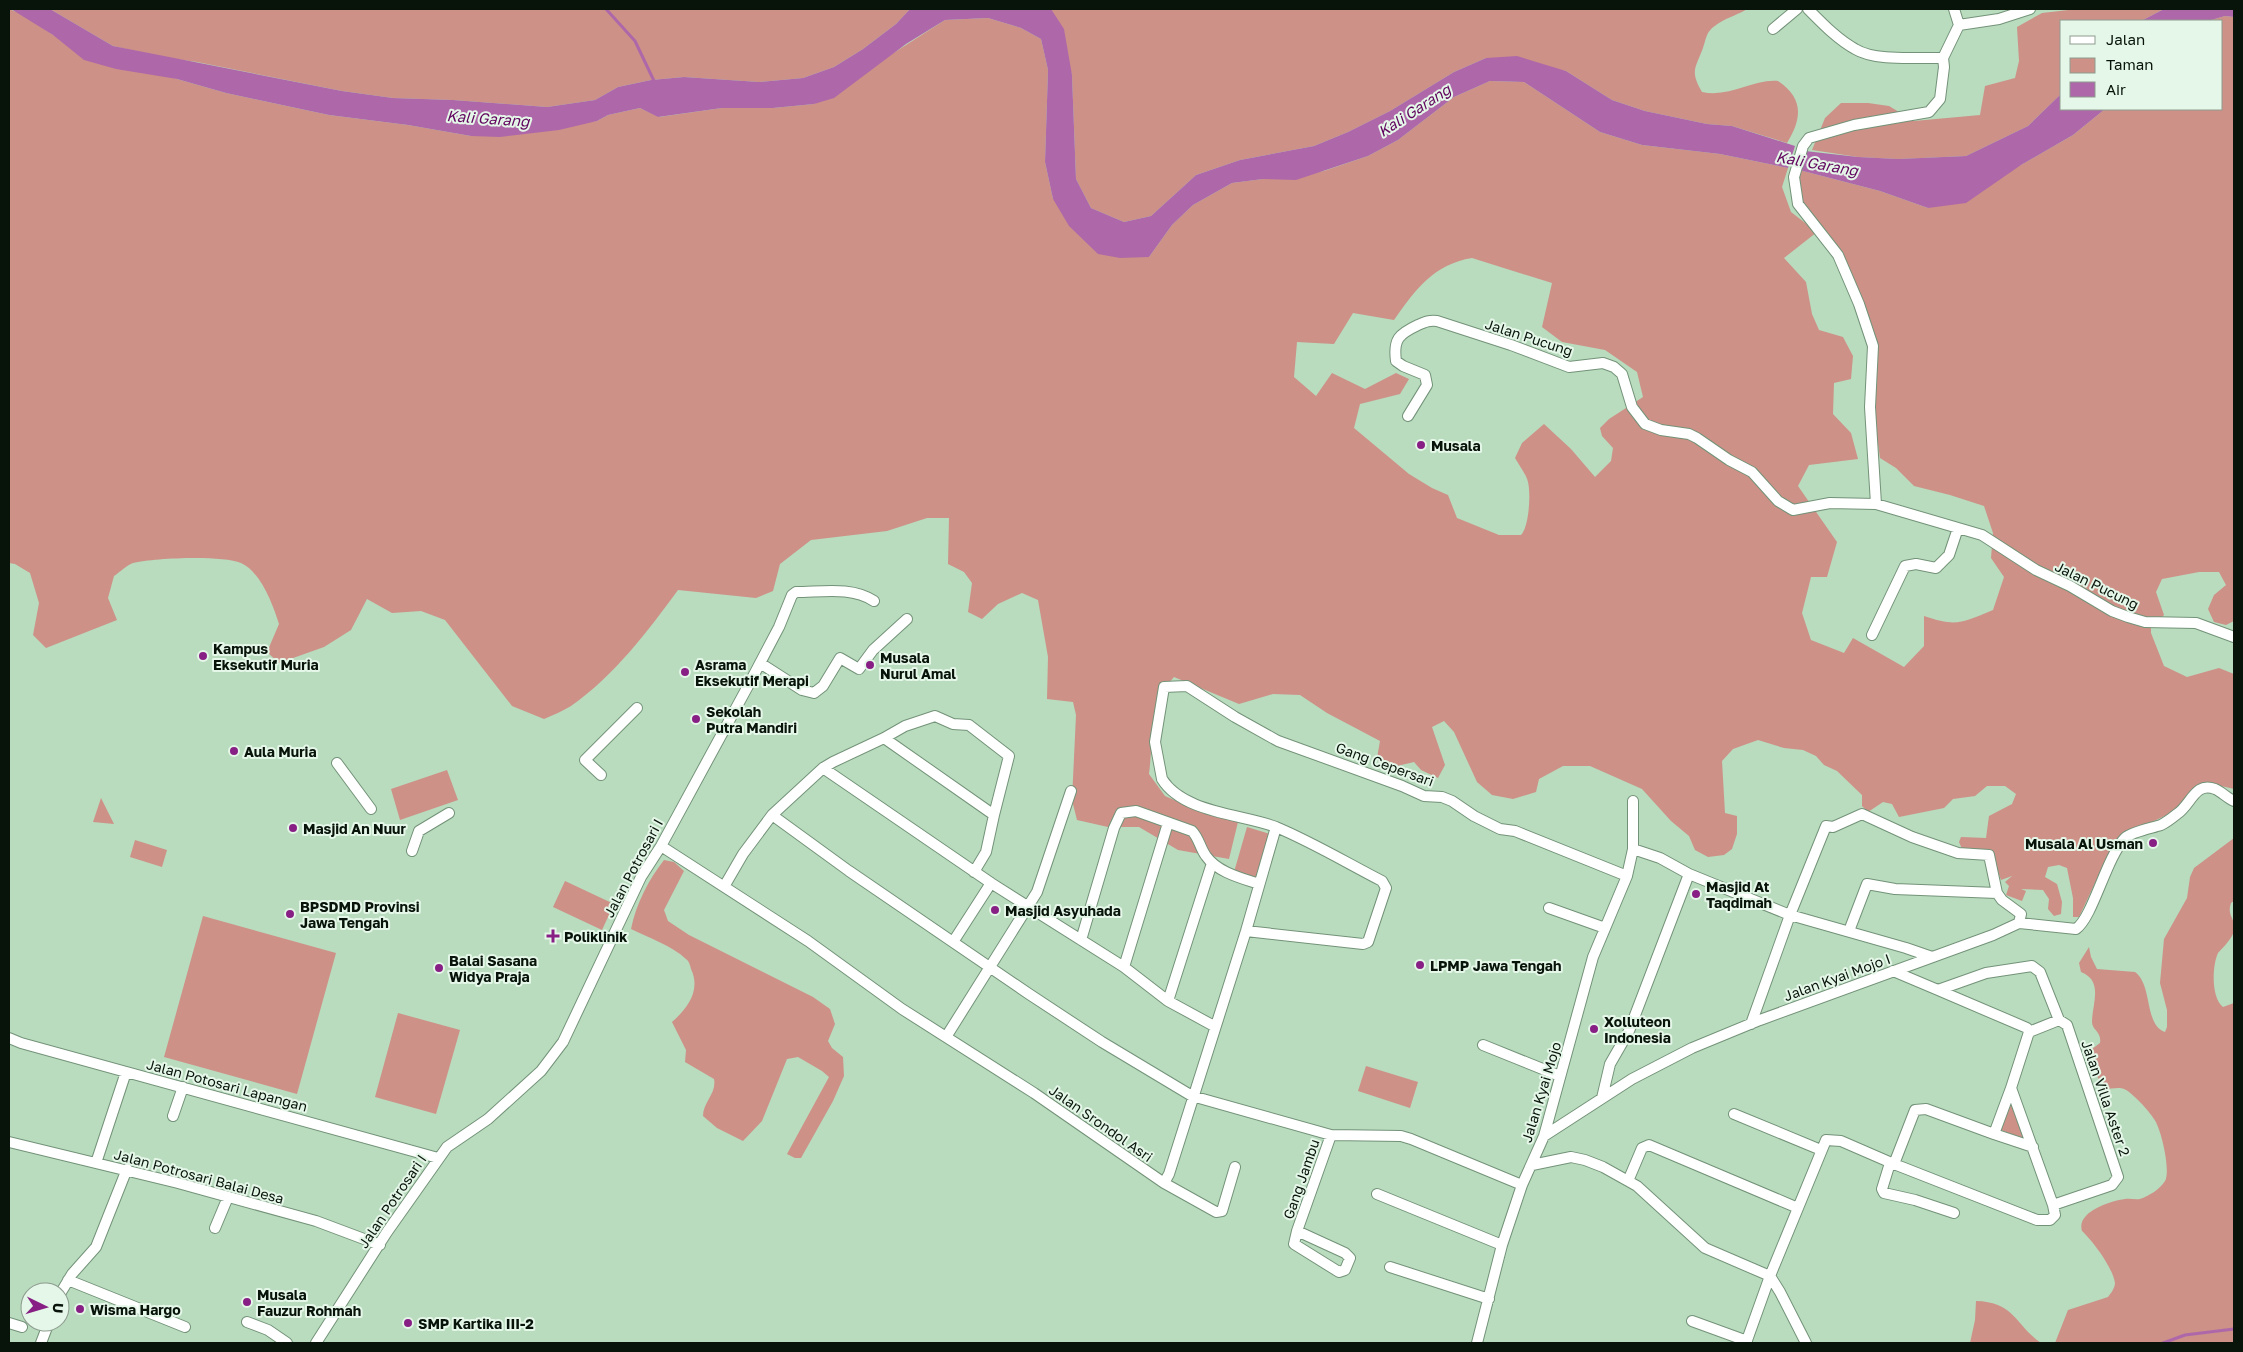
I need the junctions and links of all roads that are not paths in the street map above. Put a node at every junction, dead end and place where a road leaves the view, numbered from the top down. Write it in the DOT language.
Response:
graph roads {
  1 [pos="1797,9"];
  2 [pos="1808,9"];
  3 [pos="1954,9"];
  4 [pos="2030,9"];
  5 [pos="1959,25"];
  6 [pos="1773,29"];
  7 [pos="1944,58"];
  8 [pos="1408,416"];
  9 [pos="1876,504"];
  10 [pos="1958,528"];
  11 [pos="874,601"];
  12 [pos="907,619"];
  13 [pos="1872,635"];
  14 [pos="2234,636"];
  15 [pos="760,663"];
  16 [pos="637,708"];
  17 [pos="884,738"];
  18 [pos="336,763"];
  19 [pos="823,768"];
  20 [pos="601,775"];
  21 [pos="1071,791"];
  22 [pos="1633,801"];
  23 [pos="2234,801"];
  24 [pos="371,809"];
  25 [pos="449,813"];
  26 [pos="772,815"];
  27 [pos="994,815"];
  28 [pos="1168,823"];
  29 [pos="1276,827"];
  30 [pos="661,846"];
  31 [pos="1633,848"];
  32 [pos="412,851"];
  33 [pos="1212,862"];
  34 [pos="974,872"];
  35 [pos="1689,874"];
  36 [pos="1627,876"];
  37 [pos="991,883"];
  38 [pos="1259,884"];
  39 [pos="725,886"];
  40 [pos="1997,893"];
  41 [pos="1029,908"];
  42 [pos="1549,908"];
  43 [pos="1790,915"];
  44 [pos="2019,923"];
  45 [pos="1605,928"];
  46 [pos="1246,931"];
  47 [pos="1849,931"];
  48 [pos="1081,940"];
  49 [pos="953,942"];
  50 [pos="1932,957"];
  51 [pos="1124,967"];
  52 [pos="991,968"];
  53 [pos="1893,971"];
  54 [pos="1938,990"];
  55 [pos="1168,1001"];
  56 [pos="2059,1020"];
  57 [pos="1751,1024"];
  58 [pos="1214,1026"];
  59 [pos="2029,1032"];
  60 [pos="946,1037"];
  61 [pos="9,1038"];
  62 [pos="1484,1045"];
  63 [pos="126,1072"];
  64 [pos="1560,1076"];
  65 [pos="184,1087"];
  66 [pos="2011,1088"];
  67 [pos="1192,1096"];
  68 [pos="1602,1098"];
  69 [pos="1734,1114"];
  70 [pos="174,1116"];
  71 [pos="1994,1134"];
  72 [pos="1331,1135"];
  73 [pos="1544,1136"];
  74 [pos="9,1142"];
  75 [pos="2033,1147"];
  76 [pos="1821,1150"];
  77 [pos="438,1158"];
  78 [pos="96,1163"];
  79 [pos="1892,1164"];
  80 [pos="1532,1165"];
  81 [pos="1235,1167"];
  82 [pos="127,1169"];
  83 [pos="1628,1181"];
  84 [pos="1164,1183"];
  85 [pos="1522,1185"];
  86 [pos="1377,1194"];
  87 [pos="228,1197"];
  88 [pos="2053,1205"];
  89 [pos="1798,1208"];
  90 [pos="1954,1213"];
  91 [pos="215,1228"];
  92 [pos="1297,1231"];
  93 [pos="1502,1244"];
  94 [pos="380,1245"];
  95 [pos="1390,1267"];
  96 [pos="1770,1276"];
  97 [pos="68,1280"];
  98 [pos="1489,1299"];
  99 [pos="1692,1321"];
  100 [pos="247,1322"];
  101 [pos="185,1327"];
  102 [pos="1746,1342"];
  103 [pos="287,1343"];
  104 [pos="316,1343"];
  105 [pos="1477,1343"];
  106 [pos="1806,1343"];
  1 -- 6 [label="street"];
  2 -- 7 [label="street"];
  3 -- 5 [label="street"];
  4 -- 5 [label="street"];
  5 -- 7 [label="street"];
  7 -- 9 [label="street"];
  8 -- 9 [label="street, Jalan Pucung"];
  9 -- 10 [label="street, Jalan Pucung"];
  10 -- 13 [label="street"];
  10 -- 14 [label="street, Jalan Pucung"];
  11 -- 15 [label="street, Jalan Potrosari I"];
  12 -- 15 [label="street"];
  15 -- 30 [label="street, Jalan Potrosari I"];
  16 -- 20 [label="street"];
  17 -- 19 [label="street"];
  17 -- 27 [label="street"];
  17 -- 27 [label="street"];
  18 -- 24 [label="street"];
  19 -- 26 [label="street"];
  19 -- 34 [label="street"];
  21 -- 41 [label="street"];
  22 -- 31 [label="street, Jalan Kyai Mojo"];
  23 -- 44 [label="street"];
  25 -- 32 [label="street"];
  26 -- 39 [label="street"];
  26 -- 49 [label="street"];
  27 -- 34 [label="street"];
  28 -- 33 [label="street"];
  28 -- 48 [label="street"];
  28 -- 51 [label="street"];
  29 -- 36 [label="street, Gang Cepersari"];
  29 -- 38 [label="street, Jalan Srondol Asri"];
  29 -- 46 [label="street"];
  30 -- 39 [label="street, Jalan Srondol Asri"];
  30 -- 77 [label="street, Jalan Potrosari I"];
  31 -- 35 [label="street, Jalan Kyai Mojo I"];
  31 -- 36 [label="street, Jalan Kyai Mojo"];
  33 -- 38 [label="street"];
  33 -- 55 [label="street"];
  34 -- 37 [label="street"];
  35 -- 43 [label="street, Jalan Kyai Mojo I"];
  35 -- 68 [label="street"];
  36 -- 45 [label="street, Jalan Kyai Mojo"];
  37 -- 41 [label="street"];
  37 -- 49 [label="street"];
  38 -- 46 [label="street, Jalan Srondol Asri"];
  39 -- 60 [label="street, Jalan Srondol Asri"];
  40 -- 43 [label="street, Jalan Kyai Mojo I"];
  40 -- 44 [label="street"];
  40 -- 47 [label="street"];
  41 -- 48 [label="street"];
  41 -- 52 [label="street"];
  42 -- 45 [label="street"];
  43 -- 47 [label="street, Jalan Kyai Mojo I"];
  43 -- 57 [label="street, Jalan Kyai Mojo I"];
  44 -- 50 [label="street, Jalan Kyai Mojo I"];
  45 -- 64 [label="street, Jalan Kyai Mojo"];
  46 -- 58 [label="street, Jalan Srondol Asri"];
  47 -- 50 [label="street, Jalan Kyai Mojo I"];
  48 -- 51 [label="street"];
  49 -- 52 [label="street"];
  50 -- 53 [label="street, Jalan Kyai Mojo I"];
  51 -- 55 [label="street"];
  52 -- 60 [label="street"];
  52 -- 67 [label="street"];
  53 -- 54 [label="street"];
  53 -- 57 [label="street, Jalan Kyai Mojo I"];
  54 -- 56 [label="street, Jalan Villa Aster 2"];
  54 -- 59 [label="street"];
  55 -- 58 [label="street"];
  56 -- 59 [label="street"];
  56 -- 88 [label="street, Jalan Villa Aster 2"];
  57 -- 68 [label="street, Jalan Kyai Mojo I"];
  58 -- 67 [label="street, Jalan Srondol Asri"];
  59 -- 66 [label="street"];
  60 -- 84 [label="street, Jalan Srondol Asri"];
  61 -- 63 [label="street, Jalan Potosari Lapangan"];
  62 -- 64 [label="street"];
  63 -- 65 [label="street, Jalan Potosari Lapangan"];
  63 -- 78 [label="street"];
  64 -- 73 [label="street, Jalan Kyai Mojo"];
  65 -- 70 [label="street"];
  65 -- 77 [label="street, Jalan Potosari Lapangan"];
  66 -- 71 [label="street"];
  66 -- 75 [label="street"];
  67 -- 72 [label="street"];
  67 -- 84 [label="street, Jalan Srondol Asri"];
  68 -- 73 [label="street, Jalan Kyai Mojo I"];
  69 -- 76 [label="street"];
  71 -- 75 [label="street"];
  71 -- 79 [label="street"];
  72 -- 85 [label="street"];
  72 -- 92 [label="street, Gang Jambu"];
  73 -- 80 [label="street, Jalan Kyai Mojo"];
  74 -- 78 [label="street, Jalan Potrosari Balai Desa"];
  75 -- 88 [label="street"];
  76 -- 79 [label="street"];
  76 -- 89 [label="street"];
  77 -- 94 [label="street, Jalan Potrosari I"];
  78 -- 82 [label="street, Jalan Potrosari Balai Desa"];
  79 -- 88 [label="street"];
  79 -- 90 [label="street"];
  80 -- 83 [label="street"];
  80 -- 85 [label="street, Jalan Kyai Mojo"];
  81 -- 84 [label="street"];
  82 -- 87 [label="street, Jalan Potrosari Balai Desa"];
  82 -- 97 [label="street"];
  83 -- 89 [label="street"];
  83 -- 96 [label="street"];
  85 -- 93 [label="street, Jalan Kyai Mojo"];
  86 -- 93 [label="street"];
  87 -- 91 [label="street"];
  87 -- 94 [label="street, Jalan Potrosari Balai Desa"];
  89 -- 96 [label="street"];
  92 -- 92 [label="street, Gang Jambu"];
  93 -- 98 [label="street, Jalan Kyai Mojo"];
  94 -- 104 [label="street, Jalan Potrosari I"];
  95 -- 98 [label="street"];
  96 -- 102 [label="street"];
  96 -- 106 [label="street"];
  97 -- 101 [label="street"];
  98 -- 105 [label="street, Jalan Kyai Mojo"];
  99 -- 102 [label="street"];
  100 -- 103 [label="street"];
}
